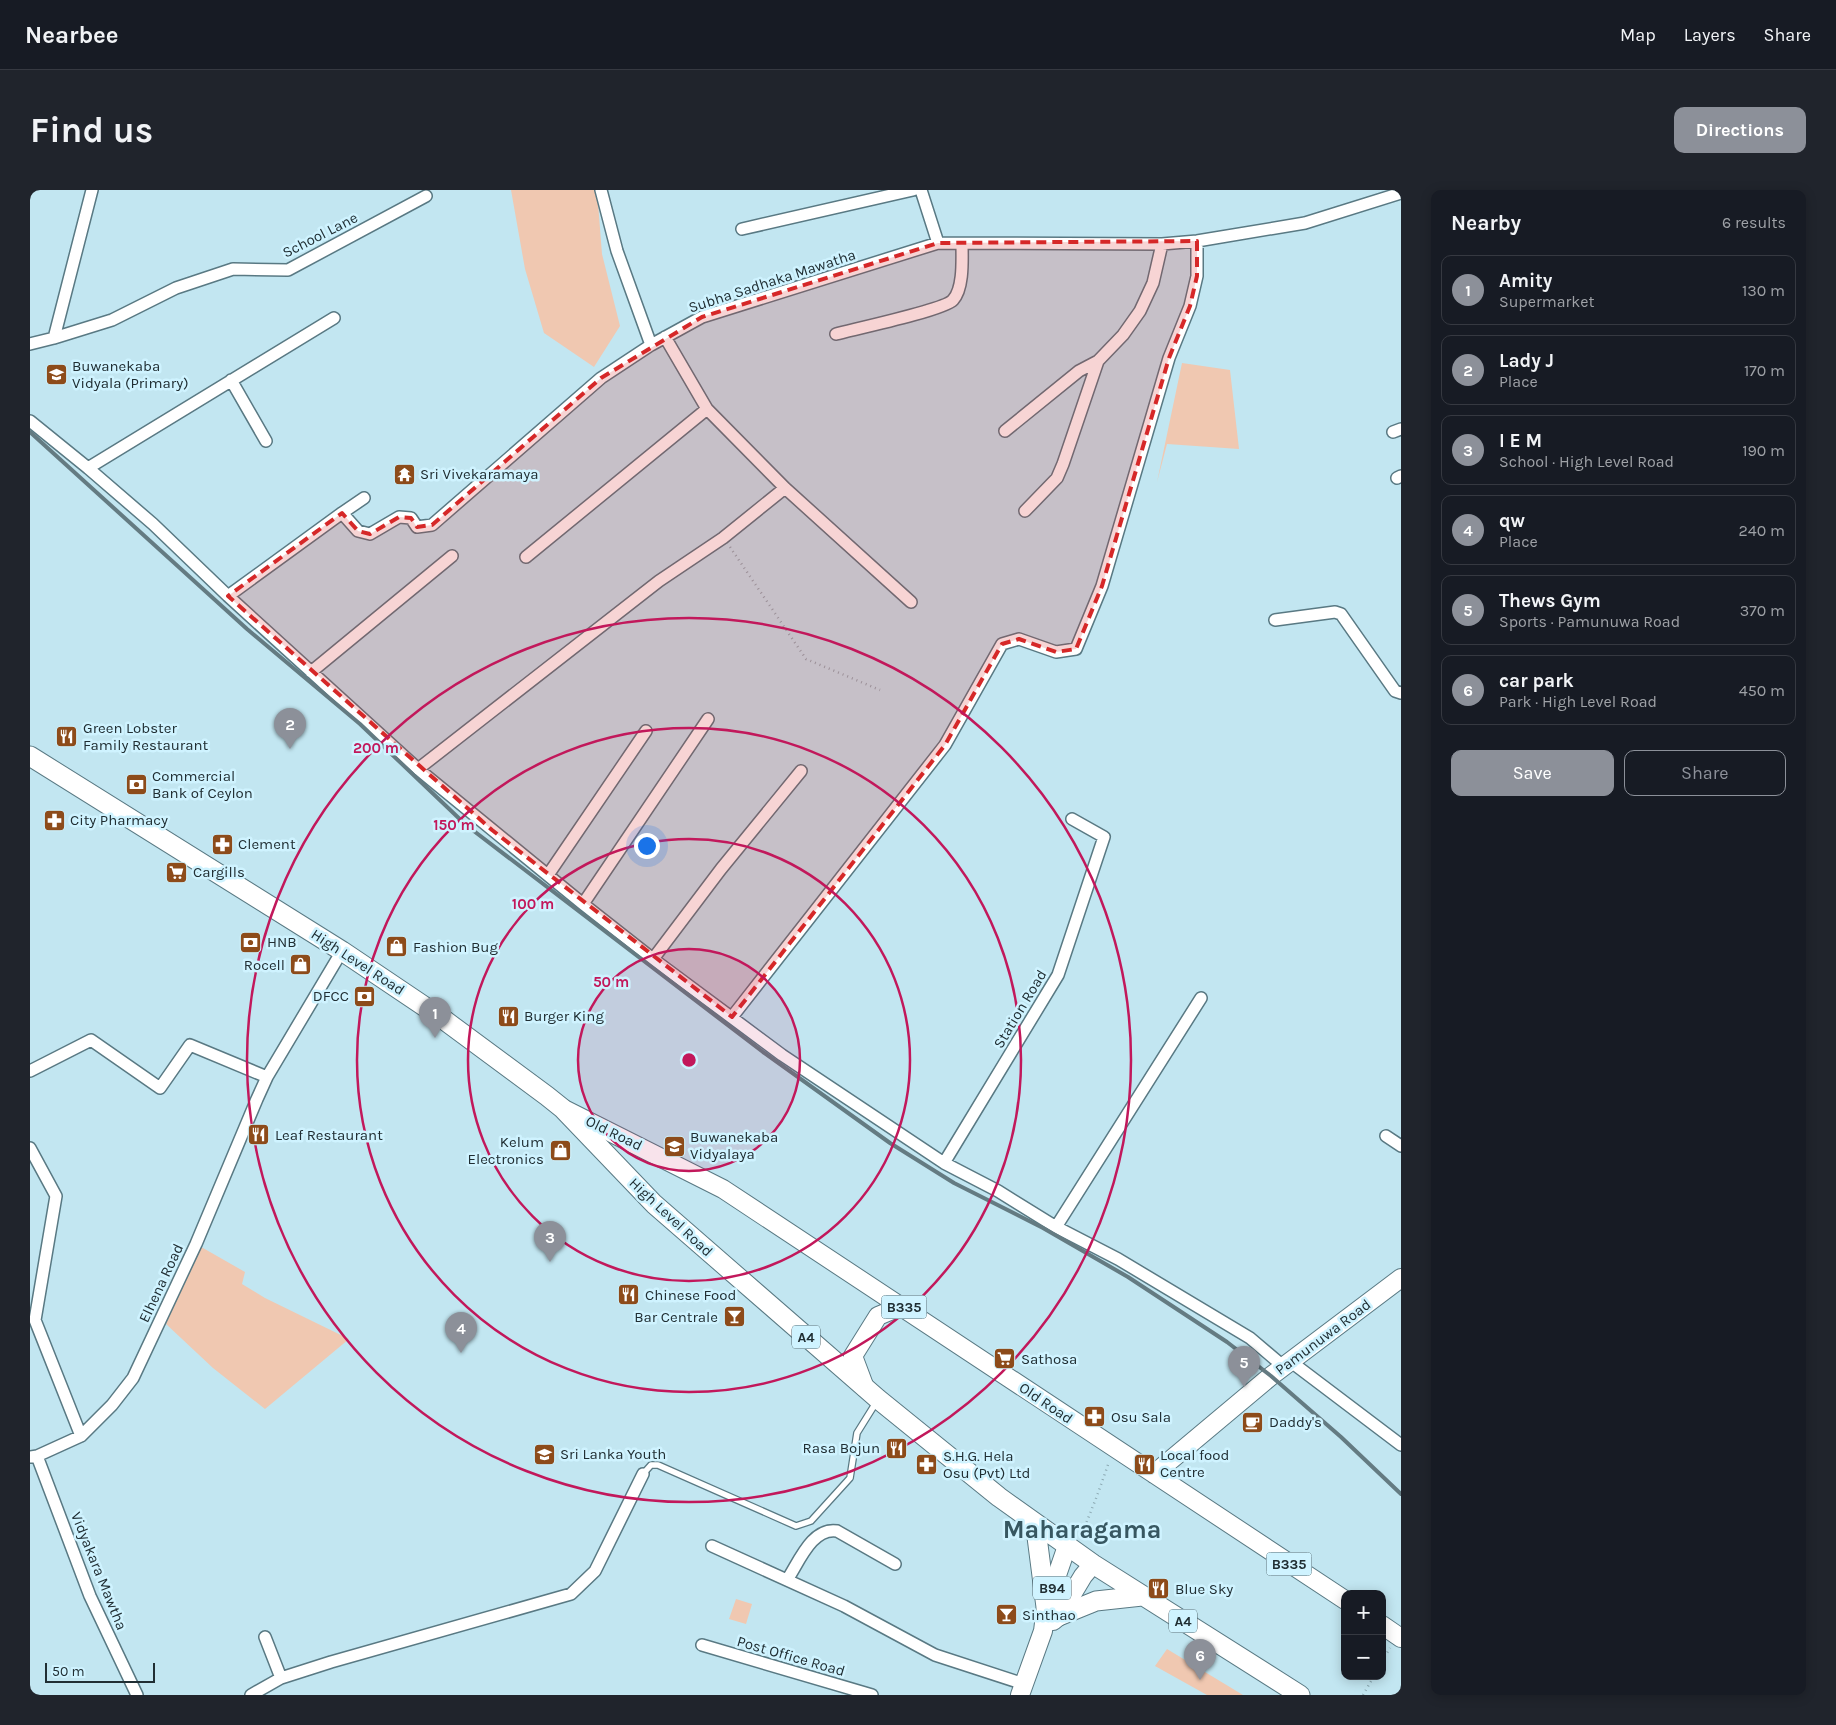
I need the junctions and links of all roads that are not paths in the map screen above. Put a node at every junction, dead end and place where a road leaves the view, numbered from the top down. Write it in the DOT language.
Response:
graph roads {
  1 [pos="92,190"];
  2 [pos="601,190"];
  3 [pos="913,190"];
  4 [pos="922,190"];
  5 [pos="1401,194"];
  6 [pos="426,196"];
  7 [pos="742,229"];
  8 [pos="1197,241"];
  9 [pos="938,243"];
  10 [pos="962,244"];
  11 [pos="1162,244"];
  12 [pos="334,318"];
  13 [pos="836,334"];
  14 [pos="54,338"];
  15 [pos="665,338"];
  16 [pos="30,344"];
  17 [pos="652,345"];
  18 [pos="1098,361"];
  19 [pos="231,380"];
  20 [pos="707,409"];
  21 [pos="30,421"];
  22 [pos="1005,431"];
  23 [pos="266,441"];
  24 [pos="88,468"];
  25 [pos="785,488"];
  26 [pos="364,498"];
  27 [pos="1025,510"];
  28 [pos="342,513"];
  29 [pos="452,556"];
  30 [pos="526,558"];
  31 [pos="228,596"];
  32 [pos="911,602"];
  33 [pos="1275,620"];
  34 [pos="311,672"];
  35 [pos="1401,693"];
  36 [pos="708,719"];
  37 [pos="646,731"];
  38 [pos="30,756"];
  39 [pos="418,769"];
  40 [pos="801,771"];
  41 [pos="1072,818"];
  42 [pos="548,875"];
  43 [pos="583,904"];
  44 [pos="342,951"];
  45 [pos="653,959"];
  46 [pos="1201,998"];
  47 [pos="732,1017"];
  48 [pos="30,1072"];
  49 [pos="267,1077"];
  50 [pos="562,1108"];
  51 [pos="1386,1136"];
  52 [pos="1401,1146"];
  53 [pos="30,1148"];
  54 [pos="944,1163"];
  55 [pos="1056,1227"];
  56 [pos="1401,1278"];
  57 [pos="902,1306"];
  58 [pos="1287,1364"];
  59 [pos="871,1393"];
  60 [pos="80,1436"];
  61 [pos="1401,1445"];
  62 [pos="34,1457"];
  63 [pos="643,1474"];
  64 [pos="1154,1474"];
  65 [pos="1030,1520"];
  66 [pos="712,1546"];
  67 [pos="1071,1549"];
  68 [pos="895,1564"];
  69 [pos="1093,1564"];
  70 [pos="787,1580"];
  71 [pos="1142,1596"];
  72 [pos="1341,1597"];
  73 [pos="1052,1612"];
  74 [pos="1386,1628"];
  75 [pos="266,1637"];
  76 [pos="1401,1638"];
  77 [pos="702,1645"];
  78 [pos="281,1678"];
  79 [pos="1022,1690"];
  80 [pos="138,1695"];
  81 [pos="251,1695"];
  82 [pos="872,1695"];
  83 [pos="1300,1695"];
  1 -- 14 [label="street"];
  2 -- 17 [label="street"];
  3 -- 7 [label="street"];
  4 -- 9 [label="street"];
  5 -- 8 [label="street, Subha Sadhaka Mawatha"];
  6 -- 14 [label="street, School Lane"];
  8 -- 11 [label="street, Subha Sadhaka Mawatha"];
  8 -- 47 [label="street"];
  9 -- 10 [label="street, Subha Sadhaka Mawatha"];
  9 -- 15 [label="street, Subha Sadhaka Mawatha"];
  10 -- 11 [label="street, Subha Sadhaka Mawatha"];
  10 -- 13 [label="street"];
  11 -- 18 [label="street"];
  12 -- 19 [label="street"];
  14 -- 16 [label="street, School Lane"];
  15 -- 17 [label="street, Subha Sadhaka Mawatha"];
  15 -- 20 [label="street"];
  17 -- 28 [label="street, Subha Sadhaka Mawatha"];
  18 -- 22 [label="street"];
  18 -- 27 [label="street"];
  19 -- 23 [label="street"];
  19 -- 24 [label="street"];
  20 -- 25 [label="street"];
  20 -- 30 [label="street"];
  21 -- 24 [label="street"];
  24 -- 31 [label="street"];
  25 -- 32 [label="street"];
  25 -- 39 [label="street"];
  26 -- 28 [label="street"];
  28 -- 31 [label="street"];
  29 -- 34 [label="street"];
  31 -- 34 [label="street"];
  33 -- 35 [label="street"];
  34 -- 39 [label="street"];
  36 -- 43 [label="street"];
  37 -- 42 [label="street"];
  38 -- 44 [label="highway, High Level Road / A4"];
  39 -- 42 [label="street"];
  40 -- 45 [label="street"];
  41 -- 54 [label="street, Station Road"];
  42 -- 43 [label="street"];
  43 -- 45 [label="street"];
  44 -- 49 [label="street, Elhena Road"];
  44 -- 50 [label="highway, High Level Road / A4"];
  45 -- 47 [label="street"];
  46 -- 55 [label="street"];
  47 -- 54 [label="street"];
  48 -- 49 [label="street"];
  49 -- 60 [label="street, Elhena Road"];
  50 -- 57 [label="main road, Old Road / B335"];
  50 -- 59 [label="highway, High Level Road / A4"];
  51 -- 52 [label="street"];
  53 -- 60 [label="street"];
  54 -- 55 [label="street"];
  55 -- 58 [label="street"];
  56 -- 58 [label="main road, Pamunuwa Road"];
  57 -- 59 [label="main road"];
  57 -- 64 [label="main road, Old Road / B335"];
  58 -- 61 [label="street"];
  58 -- 64 [label="main road, Pamunuwa Road"];
  59 -- 63 [label="lane"];
  59 -- 65 [label="highway, High Level Road / A4"];
  60 -- 62 [label="street, Elhena Road"];
  62 -- 80 [label="street, Vidyakara Mawtha"];
  63 -- 78 [label="street"];
  64 -- 72 [label="main road, Old Road / B335"];
  65 -- 67 [label="highway, High Level Road / A4"];
  65 -- 73 [label="highway"];
  66 -- 70 [label="street"];
  67 -- 69 [label="highway, High Level Road / A4"];
  67 -- 73 [label="main road, B94"];
  68 -- 70 [label="street"];
  69 -- 71 [label="highway, High Level Road / A4"];
  69 -- 73 [label="main road, B94"];
  70 -- 79 [label="street"];
  71 -- 73 [label="highway"];
  71 -- 83 [label="highway, High Level Road / A4"];
  73 -- 79 [label="main road, B94"];
  74 -- 76 [label="main road"];
  75 -- 78 [label="street"];
  77 -- 82 [label="street, Post Office Road"];
  78 -- 81 [label="street"];
}
